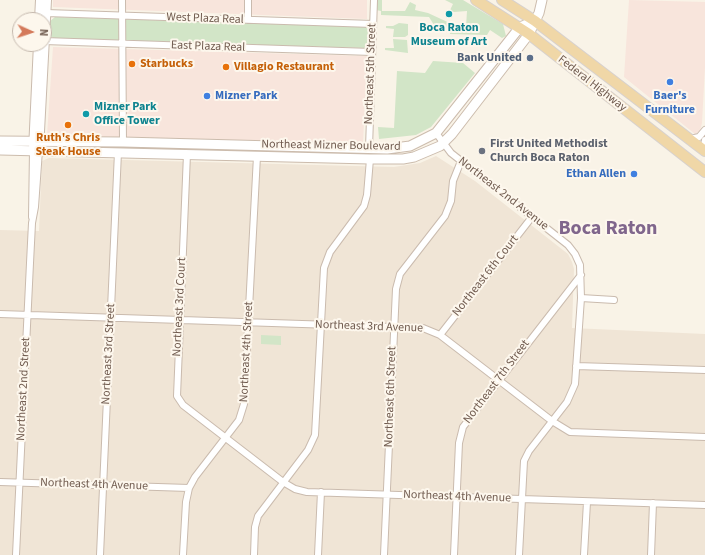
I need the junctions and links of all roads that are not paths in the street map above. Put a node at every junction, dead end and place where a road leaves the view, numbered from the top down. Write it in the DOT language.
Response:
graph roads {
  1 [pos="40,0"];
  2 [pos="47,0"];
  3 [pos="122,0"];
  4 [pos="248,0"];
  5 [pos="374,0"];
  6 [pos="476,0"];
  7 [pos="502,0"];
  8 [pos="542,0"];
  9 [pos="41,12"];
  10 [pos="43,12"];
  11 [pos="122,16"];
  12 [pos="52,17"];
  13 [pos="248,20"];
  14 [pos="534,21"];
  15 [pos="373,24"];
  16 [pos="520,27"];
  17 [pos="528,34"];
  18 [pos="52,42"];
  19 [pos="123,44"];
  20 [pos="41,52"];
  21 [pos="372,52"];
  22 [pos="473,87"];
  23 [pos="482,95"];
  24 [pos="705,130"];
  25 [pos="436,132"];
  26 [pos="690,139"];
  27 [pos="705,140"];
  28 [pos="0,141"];
  29 [pos="122,142"];
  30 [pos="444,143"];
  31 [pos="212,144"];
  32 [pos="36,146"];
  33 [pos="275,146"];
  34 [pos="369,148"];
  35 [pos="674,148"];
  36 [pos="0,150"];
  37 [pos="705,151"];
  38 [pos="118,152"];
  39 [pos="187,154"];
  40 [pos="237,155"];
  41 [pos="257,156"];
  42 [pos="370,159"];
  43 [pos="461,162"];
  44 [pos="705,172"];
  45 [pos="532,217"];
  46 [pos="581,275"];
  47 [pos="581,298"];
  48 [pos="614,300"];
  49 [pos="0,314"];
  50 [pos="27,315"];
  51 [pos="110,319"];
  52 [pos="179,321"];
  53 [pos="248,323"];
  54 [pos="321,326"];
  55 [pos="394,328"];
  56 [pos="440,335"];
  57 [pos="576,366"];
  58 [pos="705,370"];
  59 [pos="498,379"];
  60 [pos="552,421"];
  61 [pos="226,437"];
  62 [pos="705,437"];
  63 [pos="0,482"];
  64 [pos="19,482"];
  65 [pos="283,482"];
  66 [pos="103,485"];
  67 [pos="189,488"];
  68 [pos="321,492"];
  69 [pos="386,495"];
  70 [pos="457,496"];
  71 [pos="521,498"];
  72 [pos="587,502"];
  73 [pos="653,503"];
  74 [pos="705,505"];
  75 [pos="16,555"];
  76 [pos="100,555"];
  77 [pos="183,555"];
  78 [pos="254,555"];
  79 [pos="318,555"];
  80 [pos="384,555"];
  81 [pos="454,555"];
  82 [pos="518,555"];
  83 [pos="584,555"];
  84 [pos="651,555"];
  1 -- 9 [label="street, Northeast 2nd Street"];
  2 -- 10 [label="street, Northeast 2nd Street"];
  3 -- 11 [label="street"];
  4 -- 13 [label="street"];
  5 -- 15 [label="street, Northeast 5th Street"];
  6 -- 16 [label="main road, Federal Highway"];
  7 -- 14 [label="main road, Federal Highway"];
  8 -- 14 [label="main road"];
  11 -- 12 [label="street, West Plaza Real"];
  11 -- 13 [label="street, West Plaza Real"];
  11 -- 19 [label="street"];
  13 -- 15 [label="street, West Plaza Real"];
  14 -- 16 [label="main road, Northeast Mizner Boulevard"];
  14 -- 17 [label="main road, Northeast Mizner Boulevard"];
  14 -- 26 [label="main road, Federal Highway"];
  15 -- 21 [label="street, Northeast 5th Street"];
  16 -- 17 [label="main road, Federal Highway"];
  16 -- 22 [label="main road, Northeast Mizner Boulevard"];
  17 -- 23 [label="main road, Northeast Mizner Boulevard"];
  17 -- 35 [label="main road, Federal Highway"];
  18 -- 19 [label="street, East Plaza Real"];
  19 -- 21 [label="street, East Plaza Real"];
  19 -- 29 [label="street"];
  20 -- 32 [label="street, Northeast 2nd Street"];
  21 -- 34 [label="street, Northeast 5th Street"];
  22 -- 23 [label="main road"];
  22 -- 25 [label="main road, Northeast Mizner Boulevard"];
  23 -- 30 [label="main road, Northeast Mizner Boulevard"];
  24 -- 26 [label="street"];
  25 -- 30 [label="street, Northeast 2nd Avenue"];
  25 -- 34 [label="main road, Northeast Mizner Boulevard"];
  26 -- 37 [label="main road, Federal Highway"];
  27 -- 37 [label="street"];
  28 -- 32 [label="main road, Northeast Mizner Boulevard"];
  29 -- 31 [label="main road, Northeast Mizner Boulevard"];
  29 -- 32 [label="main road, Northeast Mizner Boulevard"];
  30 -- 42 [label="main road, Northeast Mizner Boulevard"];
  30 -- 43 [label="street, Northeast 2nd Avenue"];
  31 -- 33 [label="main road, Northeast Mizner Boulevard"];
  31 -- 39 [label="main road"];
  32 -- 36 [label="main road, Northeast Mizner Boulevard"];
  32 -- 38 [label="main road, Northeast Mizner Boulevard"];
  32 -- 50 [label="street, Northeast 2nd Street"];
  33 -- 34 [label="main road, Northeast Mizner Boulevard"];
  33 -- 40 [label="main road"];
  35 -- 37 [label="main road"];
  35 -- 44 [label="main road, Federal Highway"];
  38 -- 39 [label="main road, Northeast Mizner Boulevard"];
  38 -- 51 [label="street, Northeast 3rd Street"];
  39 -- 40 [label="main road, Northeast Mizner Boulevard"];
  39 -- 52 [label="street, Northeast 3rd Court"];
  40 -- 41 [label="main road, Northeast Mizner Boulevard"];
  41 -- 42 [label="main road, Northeast Mizner Boulevard"];
  41 -- 53 [label="street, Northeast 4th Street"];
  42 -- 54 [label="street"];
  43 -- 45 [label="street, Northeast 2nd Avenue"];
  43 -- 55 [label="street, Northeast 6th Street"];
  45 -- 46 [label="street, Northeast 2nd Avenue"];
  45 -- 56 [label="street, Northeast 6th Court"];
  46 -- 47 [label="street, Northeast 2nd Avenue"];
  46 -- 59 [label="street, Northeast 7th Street"];
  47 -- 48 [label="street"];
  47 -- 57 [label="street, Northeast 2nd Avenue"];
  49 -- 50 [label="street, Northeast 3rd Avenue"];
  50 -- 51 [label="street, Northeast 3rd Avenue"];
  50 -- 64 [label="street, Northeast 2nd Street"];
  51 -- 52 [label="street, Northeast 3rd Avenue"];
  51 -- 66 [label="street, Northeast 3rd Street"];
  52 -- 53 [label="street, Northeast 3rd Avenue"];
  52 -- 61 [label="street, Northeast 3rd Court"];
  53 -- 54 [label="street, Northeast 3rd Avenue"];
  53 -- 61 [label="street, Northeast 4th Street"];
  54 -- 55 [label="street, Northeast 3rd Avenue"];
  54 -- 65 [label="street"];
  55 -- 56 [label="street, Northeast 3rd Avenue"];
  55 -- 69 [label="street, Northeast 6th Street"];
  56 -- 59 [label="street, Northeast 3rd Avenue"];
  57 -- 58 [label="street"];
  57 -- 60 [label="street, Northeast 2nd Avenue"];
  59 -- 60 [label="street, Northeast 3rd Avenue"];
  59 -- 70 [label="street, Northeast 7th Street"];
  60 -- 62 [label="street, Northeast 3rd Avenue"];
  60 -- 71 [label="street, Northeast 2nd Avenue"];
  61 -- 65 [label="street, Northeast 4th Avenue"];
  61 -- 67 [label="street, Northeast 4th Street"];
  63 -- 64 [label="street, Northeast 4th Avenue"];
  64 -- 66 [label="street, Northeast 4th Avenue"];
  64 -- 75 [label="street, Northeast 2nd Street"];
  65 -- 68 [label="street, Northeast 4th Avenue"];
  65 -- 78 [label="street"];
  66 -- 67 [label="street, Northeast 4th Avenue"];
  66 -- 76 [label="street, Northeast 3rd Street"];
  67 -- 77 [label="street, Northeast 4th Street"];
  68 -- 69 [label="street, Northeast 4th Avenue"];
  68 -- 79 [label="street"];
  69 -- 70 [label="street, Northeast 4th Avenue"];
  69 -- 80 [label="street, Northeast 6th Street"];
  70 -- 71 [label="street, Northeast 4th Avenue"];
  70 -- 81 [label="street, Northeast 7th Street"];
  71 -- 72 [label="street, Northeast 4th Avenue"];
  71 -- 82 [label="street, Northeast 2nd Avenue"];
  72 -- 73 [label="street, Northeast 4th Avenue"];
  72 -- 83 [label="street"];
  73 -- 74 [label="street, Northeast 4th Avenue"];
  73 -- 84 [label="street"];
}
